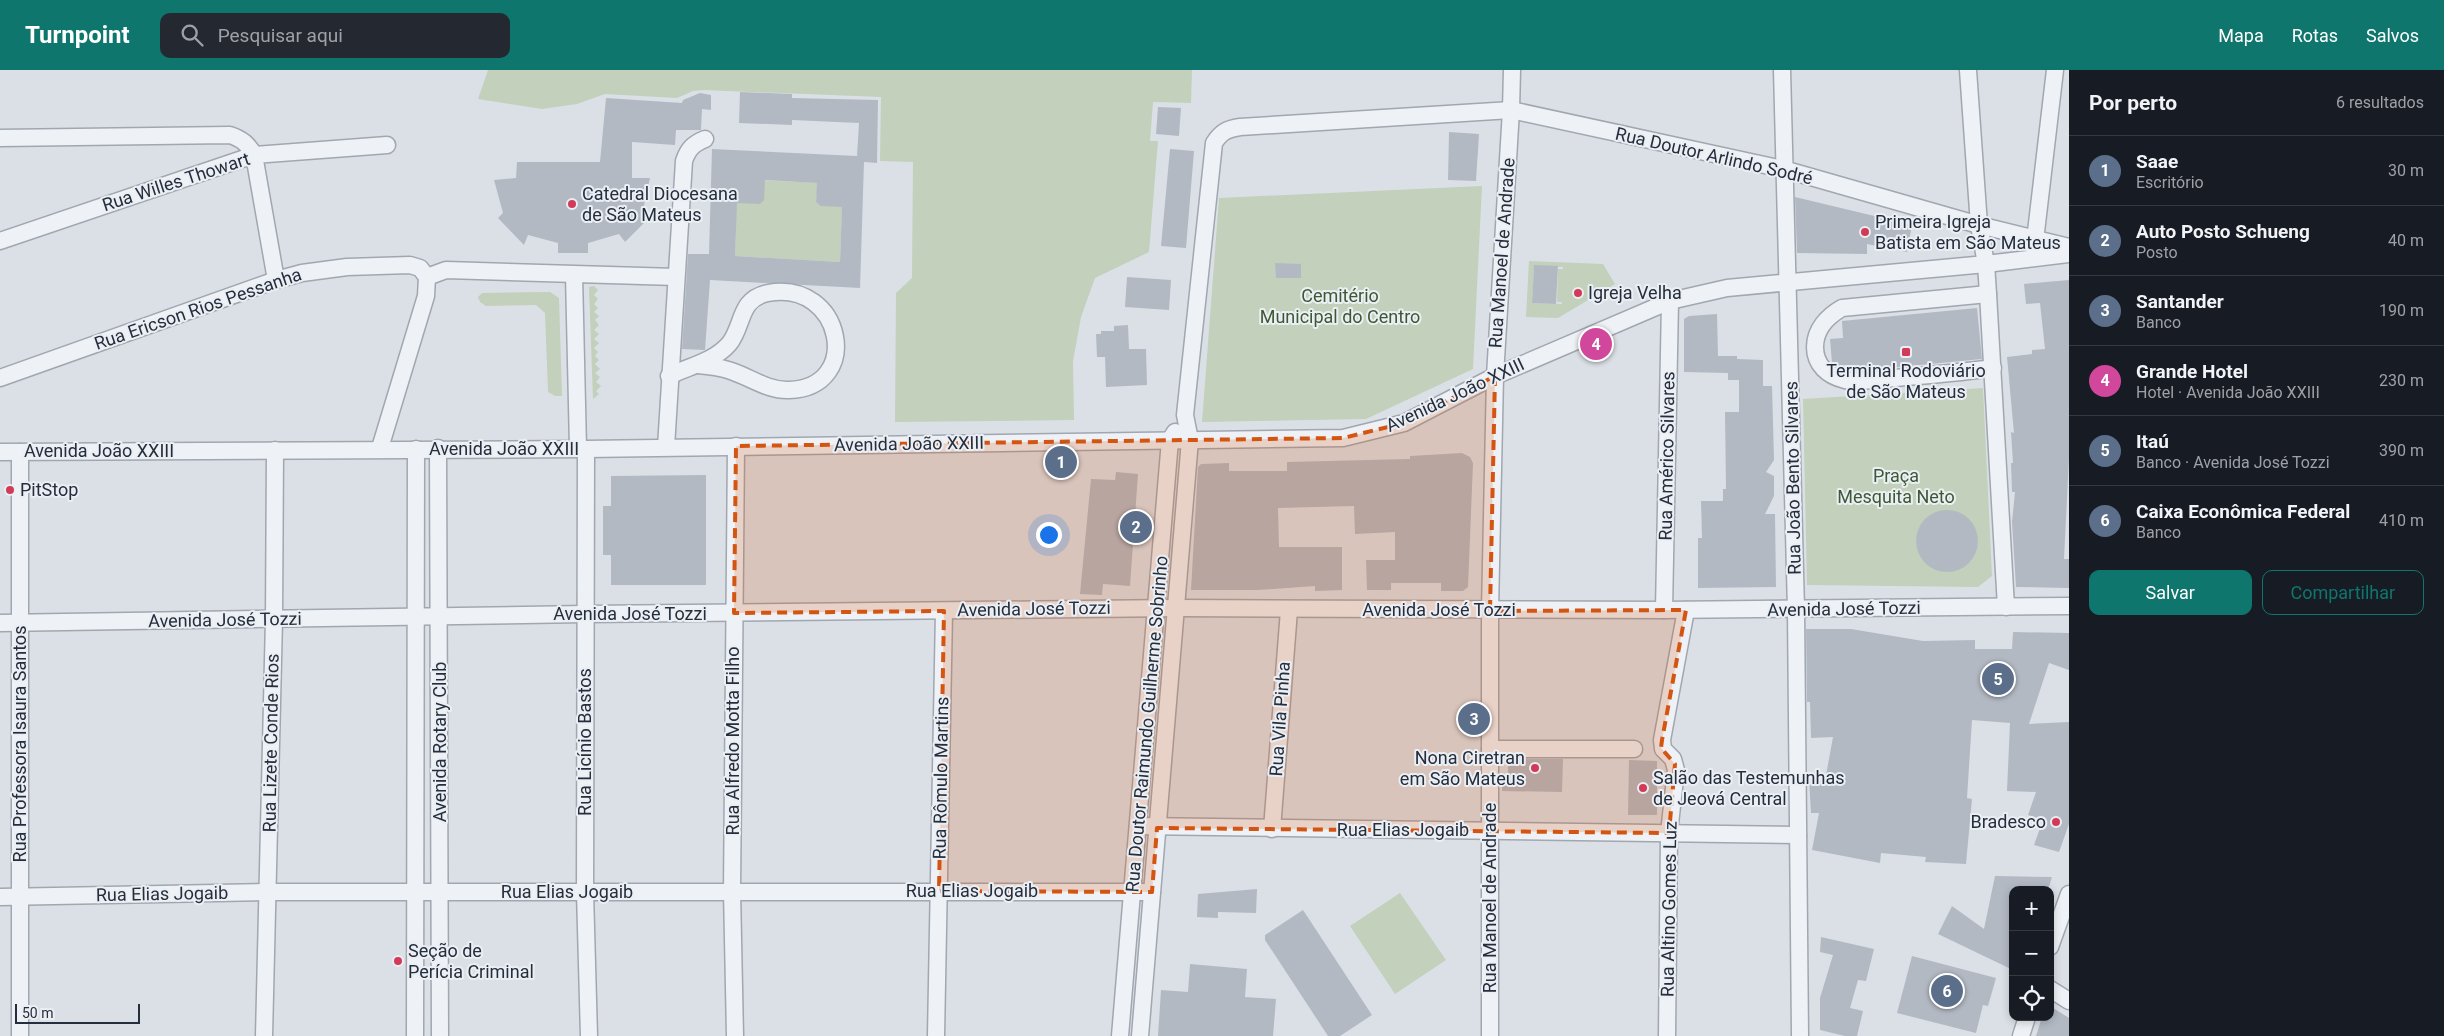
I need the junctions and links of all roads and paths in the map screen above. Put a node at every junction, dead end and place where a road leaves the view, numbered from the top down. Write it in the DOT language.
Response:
graph roads {
  1 [pos="1512,70"];
  2 [pos="1782,70"];
  3 [pos="1968,70"];
  4 [pos="2056,70"];
  5 [pos="1511,110"];
  6 [pos="0,138"];
  7 [pos="705,139"];
  8 [pos="1214,144"];
  9 [pos="387,145"];
  10 [pos="254,155"];
  11 [pos="1783,169"];
  12 [pos="1979,225"];
  13 [pos="2035,238"];
  14 [pos="0,241"];
  15 [pos="2069,247"];
  16 [pos="2069,254"];
  17 [pos="2034,258"];
  18 [pos="1986,264"];
  19 [pos="574,275"];
  20 [pos="428,277"];
  21 [pos="676,277"];
  22 [pos="276,280"];
  23 [pos="1788,283"];
  24 [pos="1988,294"];
  25 [pos="1670,301"];
  26 [pos="698,365"];
  27 [pos="1994,368"];
  28 [pos="669,376"];
  29 [pos="1495,376"];
  30 [pos="0,378"];
  31 [pos="1184,415"];
  32 [pos="1170,440"];
  33 [pos="1190,440"];
  34 [pos="736,446"];
  35 [pos="666,447"];
  36 [pos="380,448"];
  37 [pos="438,448"];
  38 [pos="416,449"];
  39 [pos="582,449"];
  40 [pos="275,450"];
  41 [pos="0,452"];
  42 [pos="20,452"];
  43 [pos="1163,525"];
  44 [pos="1183,526"];
  45 [pos="2069,606"];
  46 [pos="2006,607"];
  47 [pos="1156,608"];
  48 [pos="1177,608"];
  49 [pos="1289,610"];
  50 [pos="1490,610"];
  51 [pos="1664,610"];
  52 [pos="1686,610"];
  53 [pos="1796,610"];
  54 [pos="944,611"];
  55 [pos="734,613"];
  56 [pos="585,614"];
  57 [pos="416,616"];
  58 [pos="440,616"];
  59 [pos="274,619"];
  60 [pos="0,623"];
  61 [pos="20,623"];
  62 [pos="1490,749"];
  63 [pos="1634,749"];
  64 [pos="440,771"];
  65 [pos="415,772"];
  66 [pos="1138,826"];
  67 [pos="1157,828"];
  68 [pos="1272,829"];
  69 [pos="1490,831"];
  70 [pos="1669,834"];
  71 [pos="1798,836"];
  72 [pos="732,891"];
  73 [pos="939,891"];
  74 [pos="268,892"];
  75 [pos="415,892"];
  76 [pos="440,892"];
  77 [pos="585,892"];
  78 [pos="1134,892"];
  79 [pos="1152,892"];
  80 [pos="2069,894"];
  81 [pos="20,896"];
  82 [pos="0,897"];
  83 [pos="2054,936"];
  84 [pos="2054,992"];
  85 [pos="2069,1001"];
  86 [pos="2026,1021"];
  87 [pos="20,1036"];
  88 [pos="264,1036"];
  89 [pos="415,1036"];
  90 [pos="440,1036"];
  91 [pos="589,1036"];
  92 [pos="735,1036"];
  93 [pos="936,1036"];
  94 [pos="1120,1036"];
  95 [pos="1140,1036"];
  96 [pos="1490,1036"];
  97 [pos="1667,1036"];
  98 [pos="1800,1036"];
  99 [pos="2021,1036"];
  1 -- 5 [label="street, Rua Manoel de Andrade"];
  2 -- 11 [label="street, Rua João Bento Silvares"];
  3 -- 12 [label="street"];
  4 -- 13 [label="street"];
  5 -- 8 [label="street, Rua Doutor Arlindo Sodré"];
  5 -- 11 [label="street, Rua Doutor Arlindo Sodré"];
  5 -- 29 [label="street, Rua Manoel de Andrade"];
  6 -- 10 [label="street"];
  7 -- 21 [label="street"];
  8 -- 31 [label="street, Rua Doutor Raimundo Guilherme Sobrinho"];
  9 -- 10 [label="street, Rua Willes Thowart"];
  10 -- 14 [label="street, Rua Willes Thowart"];
  10 -- 22 [label="street"];
  11 -- 12 [label="street, Rua Doutor Arlindo Sodré"];
  11 -- 23 [label="street, Rua João Bento Silvares"];
  12 -- 13 [label="street, Rua Doutor Arlindo Sodré"];
  12 -- 18 [label="street"];
  13 -- 15 [label="street, Rua Doutor Arlindo Sodré"];
  13 -- 17 [label="street"];
  16 -- 17 [label="street"];
  17 -- 18 [label="street"];
  18 -- 23 [label="street"];
  18 -- 24 [label="street"];
  19 -- 20 [label="street"];
  19 -- 21 [label="street"];
  19 -- 39 [label="street, Rua Licínio Bastos"];
  20 -- 22 [label="street, Rua Ericson Rios Pessanha"];
  20 -- 36 [label="street"];
  21 -- 28 [label="street"];
  22 -- 30 [label="street, Rua Ericson Rios Pessanha"];
  23 -- 25 [label="street, Avenida João XXIII"];
  23 -- 53 [label="street, Rua João Bento Silvares"];
  24 -- 27 [label="street"];
  24 -- 27 [label="street"];
  25 -- 29 [label="street, Avenida João XXIII"];
  25 -- 51 [label="street, Rua Américo Silvares"];
  26 -- 26 [label="street"];
  26 -- 28 [label="street"];
  27 -- 46 [label="street"];
  28 -- 35 [label="street"];
  29 -- 33 [label="street, Avenida João XXIII"];
  29 -- 50 [label="street, Rua Manoel de Andrade"];
  31 -- 32 [label="street, Rua Doutor Raimundo Guilherme Sobrinho"];
  31 -- 33 [label="street, Rua Doutor Raimundo Guilherme Sobrinho"];
  32 -- 33 [label="street, Avenida João XXIII"];
  32 -- 34 [label="street, Avenida João XXIII"];
  32 -- 43 [label="street, Rua Doutor Raimundo Guilherme Sobrinho"];
  33 -- 44 [label="street, Rua Doutor Raimundo Guilherme Sobrinho"];
  34 -- 35 [label="street, Avenida João XXIII"];
  34 -- 55 [label="street, Rua Alfredo Motta Filho"];
  35 -- 39 [label="street, Avenida João XXIII"];
  36 -- 38 [label="street, Avenida João XXIII"];
  36 -- 40 [label="street, Avenida João XXIII"];
  37 -- 38 [label="street, Avenida João XXIII"];
  37 -- 39 [label="street, Avenida João XXIII"];
  37 -- 58 [label="street, Avenida Rotary Club"];
  38 -- 57 [label="street, Avenida Rotary Club"];
  39 -- 56 [label="street, Rua Licínio Bastos"];
  40 -- 42 [label="street, Avenida João XXIII"];
  40 -- 59 [label="street, Rua Lizete Conde Rios"];
  41 -- 42 [label="street, Avenida João XXIII"];
  42 -- 61 [label="street, Rua Professora Isaura Santos"];
  43 -- 44 [label="street"];
  43 -- 47 [label="street, Rua Doutor Raimundo Guilherme Sobrinho"];
  44 -- 48 [label="street, Rua Doutor Raimundo Guilherme Sobrinho"];
  45 -- 46 [label="street, Avenida José Tozzi"];
  46 -- 53 [label="street, Avenida José Tozzi"];
  47 -- 48 [label="street, Avenida José Tozzi"];
  47 -- 54 [label="street, Avenida José Tozzi"];
  47 -- 66 [label="street, Rua Doutor Raimundo Guilherme Sobrinho"];
  48 -- 49 [label="street, Avenida José Tozzi"];
  48 -- 67 [label="street, Rua Doutor Raimundo Guilherme Sobrinho"];
  49 -- 50 [label="street, Avenida José Tozzi"];
  49 -- 68 [label="street, Rua Vila Pinha"];
  50 -- 51 [label="street, Avenida José Tozzi"];
  50 -- 62 [label="street, Rua Manoel de Andrade"];
  51 -- 52 [label="street, Avenida José Tozzi"];
  52 -- 53 [label="street, Avenida José Tozzi"];
  52 -- 70 [label="street, Rua Altino Gomes Luz"];
  53 -- 71 [label="street, Rua João Bento Silvares"];
  54 -- 55 [label="street, Avenida José Tozzi"];
  54 -- 73 [label="street, Rua Rômulo Martins"];
  55 -- 56 [label="street, Avenida José Tozzi"];
  55 -- 72 [label="street, Rua Alfredo Motta Filho"];
  56 -- 58 [label="street, Avenida José Tozzi"];
  56 -- 77 [label="street, Rua Licínio Bastos"];
  57 -- 58 [label="street, Avenida José Tozzi"];
  57 -- 59 [label="street, Avenida José Tozzi"];
  57 -- 65 [label="street, Avenida Rotary Club"];
  58 -- 64 [label="street, Avenida Rotary Club"];
  59 -- 61 [label="street, Avenida José Tozzi"];
  59 -- 74 [label="street, Rua Lizete Conde Rios"];
  60 -- 61 [label="street, Avenida José Tozzi"];
  61 -- 81 [label="street, Rua Professora Isaura Santos"];
  62 -- 63 [label="street"];
  62 -- 69 [label="street, Rua Manoel de Andrade"];
  64 -- 65 [label="street"];
  64 -- 76 [label="street, Avenida Rotary Club"];
  65 -- 75 [label="street, Avenida Rotary Club"];
  66 -- 67 [label="street, Rua Elias Jogaib"];
  66 -- 78 [label="street, Rua Doutor Raimundo Guilherme Sobrinho"];
  67 -- 68 [label="street, Rua Elias Jogaib"];
  67 -- 79 [label="street, Rua Doutor Raimundo Guilherme Sobrinho"];
  68 -- 69 [label="street, Rua Elias Jogaib"];
  69 -- 70 [label="street, Rua Elias Jogaib"];
  69 -- 96 [label="street, Rua Manoel de Andrade"];
  70 -- 71 [label="street, Rua Elias Jogaib"];
  70 -- 97 [label="street, Rua Altino Gomes Luz"];
  71 -- 98 [label="street, Rua João Bento Silvares"];
  72 -- 73 [label="street, Rua Elias Jogaib"];
  72 -- 77 [label="street, Rua Elias Jogaib"];
  72 -- 92 [label="street, Rua Alfredo Motta Filho"];
  73 -- 78 [label="street, Rua Elias Jogaib"];
  73 -- 93 [label="street, Rua Rômulo Martins"];
  74 -- 75 [label="street, Rua Elias Jogaib"];
  74 -- 81 [label="street, Rua Elias Jogaib"];
  74 -- 88 [label="street, Rua Lizete Conde Rios"];
  75 -- 76 [label="street, Rua Elias Jogaib"];
  75 -- 89 [label="street, Avenida Rotary Club"];
  76 -- 77 [label="street, Rua Elias Jogaib"];
  76 -- 90 [label="street, Avenida Rotary Club"];
  77 -- 91 [label="street, Rua Licínio Bastos"];
  78 -- 79 [label="street, Rua Elias Jogaib"];
  78 -- 94 [label="street, Rua Doutor Raimundo Guilherme Sobrinho"];
  79 -- 95 [label="street, Rua Doutor Raimundo Guilherme Sobrinho"];
  80 -- 83 [label="street"];
  81 -- 82 [label="street, Rua Elias Jogaib"];
  81 -- 87 [label="street, Rua Professora Isaura Santos"];
  84 -- 85 [label="street"];
  86 -- 99 [label="street"];
}
